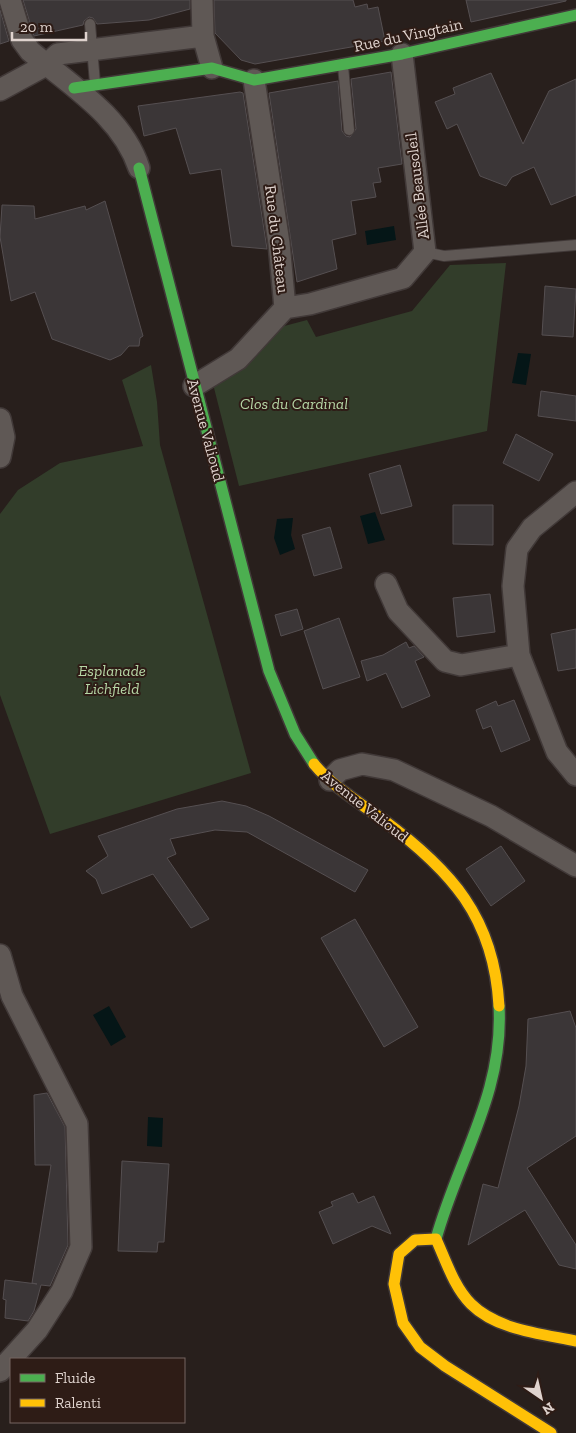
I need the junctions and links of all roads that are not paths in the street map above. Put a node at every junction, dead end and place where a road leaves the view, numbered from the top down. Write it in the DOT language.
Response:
graph roads {
  1 [pos="10,0"];
  2 [pos="202,0"];
  3 [pos="576,16"];
  4 [pos="90,24"];
  5 [pos="203,36"];
  6 [pos="92,49"];
  7 [pos="402,54"];
  8 [pos="38,58"];
  9 [pos="343,65"];
  10 [pos="212,68"];
  11 [pos="250,79"];
  12 [pos="95,85"];
  13 [pos="74,88"];
  14 [pos="0,90"];
  15 [pos="350,130"];
  16 [pos="139,168"];
  17 [pos="576,245"];
  18 [pos="425,252"];
  19 [pos="285,308"];
  20 [pos="194,386"];
  21 [pos="0,419"];
  22 [pos="0,457"];
  23 [pos="576,492"];
  24 [pos="386,584"];
  25 [pos="519,655"];
  26 [pos="576,774"];
  27 [pos="330,780"];
  28 [pos="576,866"];
  29 [pos="0,955"];
  30 [pos="436,1239"];
  31 [pos="576,1341"];
  32 [pos="12,1358"];
  33 [pos="10,1360"];
  34 [pos="0,1371"];
  35 [pos="551,1433"];
  1 -- 8 [label="street"];
  2 -- 5 [label="street"];
  3 -- 7 [label="main road, Rue du Vingtain"];
  4 -- 6 [label="lane"];
  5 -- 6 [label="street"];
  5 -- 10 [label="street"];
  6 -- 8 [label="street"];
  6 -- 12 [label="lane"];
  7 -- 9 [label="main road, Rue du Vingtain"];
  7 -- 18 [label="street, Allée Beausoleil"];
  8 -- 13 [label="street, Avenue Valioud"];
  8 -- 14 [label="street"];
  9 -- 11 [label="main road, Rue du Vingtain"];
  9 -- 15 [label="lane"];
  10 -- 11 [label="main road"];
  10 -- 12 [label="main road"];
  11 -- 19 [label="street, Rue du Château"];
  12 -- 13 [label="main road"];
  13 -- 16 [label="street, Avenue Valioud"];
  16 -- 20 [label="main road, Avenue Valioud"];
  17 -- 18 [label="lane"];
  18 -- 19 [label="street, Allée Beausoleil"];
  19 -- 20 [label="street, Rue du Château"];
  20 -- 27 [label="main road, Avenue Valioud"];
  21 -- 22 [label="street"];
  23 -- 25 [label="street"];
  24 -- 25 [label="street"];
  25 -- 26 [label="street"];
  27 -- 28 [label="street"];
  27 -- 30 [label="main road, Avenue Valioud"];
  29 -- 32 [label="street"];
  30 -- 31 [label="main road"];
  30 -- 35 [label="main road"];
  33 -- 34 [label="street"];
}
